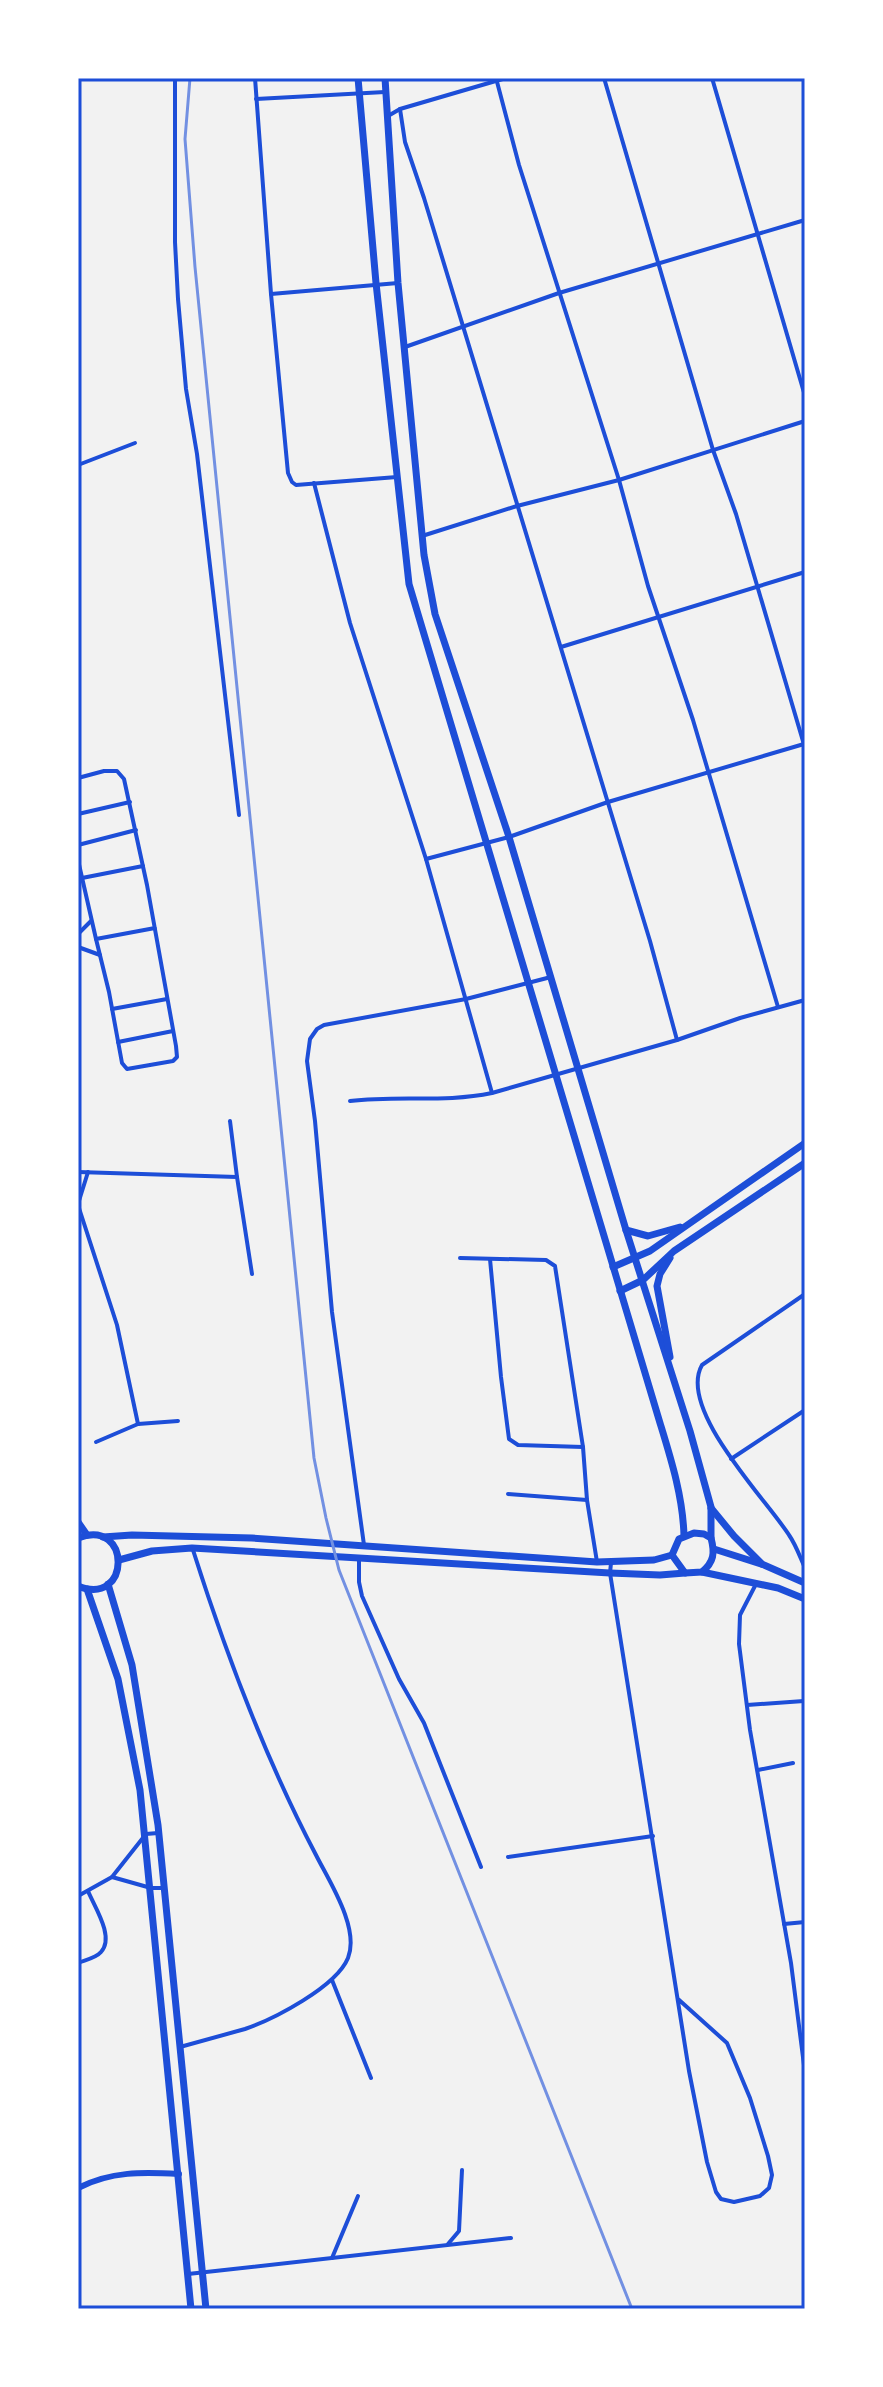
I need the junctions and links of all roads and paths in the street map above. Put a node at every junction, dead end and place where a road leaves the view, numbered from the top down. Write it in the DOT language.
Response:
graph roads {
  1 [pos="175,78"];
  2 [pos="255,78"];
  3 [pos="358,78"];
  4 [pos="385,78"];
  5 [pos="506,78"];
  6 [pos="604,78"];
  7 [pos="712,78"];
  8 [pos="496,79"];
  9 [pos="386,92"];
  10 [pos="360,93"];
  11 [pos="256,99"];
  12 [pos="400,109"];
  13 [pos="388,116"];
  14 [pos="805,220"];
  15 [pos="756,233"];
  16 [pos="658,264"];
  17 [pos="376,283"];
  18 [pos="398,283"];
  19 [pos="559,293"];
  20 [pos="271,294"];
  21 [pos="462,326"];
  22 [pos="405,347"];
  23 [pos="805,396"];
  24 [pos="805,421"];
  25 [pos="135,443"];
  26 [pos="713,450"];
  27 [pos="78,465"];
  28 [pos="397,477"];
  29 [pos="619,480"];
  30 [pos="314,483"];
  31 [pos="517,506"];
  32 [pos="422,536"];
  33 [pos="805,572"];
  34 [pos="758,587"];
  35 [pos="659,618"];
  36 [pos="561,647"];
  37 [pos="804,746"];
  38 [pos="708,772"];
  39 [pos="78,778"];
  40 [pos="131,802"];
  41 [pos="608,802"];
  42 [pos="78,814"];
  43 [pos="239,815"];
  44 [pos="136,830"];
  45 [pos="509,837"];
  46 [pos="487,842"];
  47 [pos="78,845"];
  48 [pos="426,859"];
  49 [pos="78,860"];
  50 [pos="143,866"];
  51 [pos="82,878"];
  52 [pos="91,921"];
  53 [pos="155,928"];
  54 [pos="78,934"];
  55 [pos="96,939"];
  56 [pos="78,947"];
  57 [pos="100,955"];
  58 [pos="551,977"];
  59 [pos="529,983"];
  60 [pos="167,999"];
  61 [pos="466,999"];
  62 [pos="805,1000"];
  63 [pos="778,1007"];
  64 [pos="112,1009"];
  65 [pos="173,1031"];
  66 [pos="677,1040"];
  67 [pos="118,1042"];
  68 [pos="579,1068"];
  69 [pos="557,1075"];
  70 [pos="492,1093"];
  71 [pos="350,1101"];
  72 [pos="230,1121"];
  73 [pos="805,1143"];
  74 [pos="804,1167"];
  75 [pos="78,1172"];
  76 [pos="88,1172"];
  77 [pos="237,1177"];
  78 [pos="78,1205"];
  79 [pos="686,1225"];
  80 [pos="626,1230"];
  81 [pos="674,1251"];
  82 [pos="636,1257"];
  83 [pos="460,1258"];
  84 [pos="490,1259"];
  85 [pos="613,1267"];
  86 [pos="252,1274"];
  87 [pos="643,1280"];
  88 [pos="620,1291"];
  89 [pos="805,1294"];
  90 [pos="671,1371"];
  91 [pos="805,1410"];
  92 [pos="178,1421"];
  93 [pos="138,1424"];
  94 [pos="96,1442"];
  95 [pos="583,1447"];
  96 [pos="731,1459"];
  97 [pos="508,1494"];
  98 [pos="587,1500"];
  99 [pos="711,1507"];
  100 [pos="78,1522"];
  101 [pos="87,1535"];
  102 [pos="684,1536"];
  103 [pos="103,1537"];
  104 [pos="78,1538"];
  105 [pos="711,1538"];
  106 [pos="364,1547"];
  107 [pos="192,1548"];
  108 [pos="714,1549"];
  109 [pos="444,1550"];
  110 [pos="672,1555"];
  111 [pos="359,1558"];
  112 [pos="119,1560"];
  113 [pos="443,1562"];
  114 [pos="597,1562"];
  115 [pos="611,1562"];
  116 [pos="764,1565"];
  117 [pos="805,1568"];
  118 [pos="702,1572"];
  119 [pos="610,1573"];
  120 [pos="685,1573"];
  121 [pos="805,1583"];
  122 [pos="108,1584"];
  123 [pos="756,1584"];
  124 [pos="78,1586"];
  125 [pos="87,1589"];
  126 [pos="805,1599"];
  127 [pos="804,1701"];
  128 [pos="139,1702"];
  129 [pos="124,1703"];
  130 [pos="747,1705"];
  131 [pos="793,1763"];
  132 [pos="758,1770"];
  133 [pos="159,1833"];
  134 [pos="146,1834"];
  135 [pos="653,1836"];
  136 [pos="508,1857"];
  137 [pos="481,1867"];
  138 [pos="112,1877"];
  139 [pos="151,1888"];
  140 [pos="165,1888"];
  141 [pos="88,1891"];
  142 [pos="78,1896"];
  143 [pos="805,1922"];
  144 [pos="784,1924"];
  145 [pos="78,1963"];
  146 [pos="332,1980"];
  147 [pos="678,1999"];
  148 [pos="180,2047"];
  149 [pos="805,2073"];
  150 [pos="371,2078"];
  151 [pos="462,2170"];
  152 [pos="179,2174"];
  153 [pos="78,2188"];
  154 [pos="358,2196"];
  155 [pos="511,2238"];
  156 [pos="446,2246"];
  157 [pos="332,2258"];
  158 [pos="202,2272"];
  159 [pos="188,2274"];
  160 [pos="191,2309"];
  161 [pos="206,2309"];
  1 -- 43 [label="street"];
  2 -- 11 [label="street"];
  3 -- 10 [label="main road"];
  4 -- 9 [label="main road"];
  5 -- 8 [label="street"];
  6 -- 16 [label="street"];
  7 -- 15 [label="street"];
  8 -- 12 [label="street"];
  8 -- 19 [label="street"];
  9 -- 10 [label="street"];
  9 -- 13 [label="main road"];
  10 -- 11 [label="street"];
  10 -- 17 [label="main road"];
  11 -- 20 [label="street"];
  12 -- 13 [label="street"];
  12 -- 21 [label="street"];
  13 -- 18 [label="main road"];
  14 -- 15 [label="street"];
  15 -- 16 [label="street"];
  15 -- 23 [label="street"];
  16 -- 19 [label="street"];
  16 -- 26 [label="street"];
  17 -- 18 [label="street"];
  17 -- 20 [label="street"];
  17 -- 28 [label="main road"];
  18 -- 22 [label="main road"];
  19 -- 21 [label="street"];
  19 -- 29 [label="street"];
  20 -- 30 [label="street"];
  21 -- 22 [label="street"];
  21 -- 31 [label="street"];
  22 -- 32 [label="main road"];
  24 -- 26 [label="street"];
  25 -- 27 [label="street"];
  26 -- 29 [label="street"];
  26 -- 34 [label="street"];
  28 -- 30 [label="street"];
  28 -- 46 [label="main road"];
  29 -- 31 [label="street"];
  29 -- 35 [label="street"];
  30 -- 48 [label="street"];
  31 -- 32 [label="street"];
  31 -- 36 [label="street"];
  32 -- 45 [label="main road"];
  33 -- 34 [label="street"];
  34 -- 35 [label="street"];
  34 -- 37 [label="street"];
  35 -- 36 [label="street"];
  35 -- 38 [label="street"];
  36 -- 41 [label="street"];
  37 -- 38 [label="street"];
  38 -- 41 [label="street"];
  38 -- 63 [label="street"];
  39 -- 40 [label="street"];
  40 -- 42 [label="street"];
  40 -- 44 [label="street"];
  41 -- 45 [label="street"];
  41 -- 66 [label="street"];
  44 -- 47 [label="street"];
  44 -- 50 [label="street"];
  45 -- 46 [label="street"];
  45 -- 58 [label="main road"];
  46 -- 48 [label="street"];
  46 -- 59 [label="main road"];
  48 -- 61 [label="street"];
  49 -- 51 [label="street"];
  50 -- 51 [label="street"];
  50 -- 53 [label="street"];
  51 -- 52 [label="street"];
  52 -- 54 [label="street"];
  52 -- 55 [label="street"];
  53 -- 55 [label="street"];
  53 -- 60 [label="street"];
  55 -- 57 [label="street"];
  56 -- 57 [label="street"];
  57 -- 64 [label="street"];
  58 -- 59 [label="street"];
  58 -- 68 [label="main road"];
  59 -- 61 [label="street"];
  59 -- 69 [label="main road"];
  60 -- 64 [label="street"];
  60 -- 65 [label="street"];
  61 -- 70 [label="street"];
  61 -- 106 [label="street"];
  62 -- 63 [label="street"];
  63 -- 66 [label="street"];
  64 -- 67 [label="street"];
  65 -- 67 [label="street"];
  65 -- 67 [label="street"];
  66 -- 68 [label="street"];
  68 -- 69 [label="street"];
  68 -- 80 [label="main road"];
  69 -- 70 [label="street"];
  69 -- 85 [label="main road"];
  70 -- 71 [label="street"];
  72 -- 77 [label="street"];
  73 -- 79 [label="main road"];
  74 -- 81 [label="main road"];
  75 -- 76 [label="street"];
  76 -- 77 [label="street"];
  76 -- 78 [label="street"];
  77 -- 86 [label="street"];
  78 -- 93 [label="street"];
  79 -- 80 [label="main road"];
  79 -- 82 [label="main road"];
  80 -- 82 [label="main road"];
  81 -- 87 [label="main road"];
  81 -- 90 [label="main road"];
  82 -- 85 [label="main road"];
  82 -- 87 [label="main road"];
  83 -- 84 [label="street"];
  84 -- 95 [label="street"];
  84 -- 95 [label="street"];
  85 -- 88 [label="main road"];
  87 -- 88 [label="main road"];
  87 -- 90 [label="main road"];
  88 -- 102 [label="main road"];
  89 -- 96 [label="street"];
  90 -- 99 [label="main road"];
  91 -- 96 [label="street"];
  92 -- 93 [label="street"];
  93 -- 94 [label="street"];
  95 -- 98 [label="street"];
  96 -- 117 [label="street"];
  97 -- 98 [label="street"];
  98 -- 114 [label="street"];
  99 -- 105 [label="main road"];
  99 -- 116 [label="main road"];
  100 -- 101 [label="main road"];
  101 -- 103 [label="main road"];
  101 -- 104 [label="main road"];
  102 -- 105 [label="main road"];
  102 -- 110 [label="main road"];
  103 -- 106 [label="main road"];
  103 -- 112 [label="main road"];
  105 -- 108 [label="main road"];
  106 -- 109 [label="main road"];
  107 -- 111 [label="main road"];
  107 -- 112 [label="main road"];
  107 -- 146 [label="street"];
  108 -- 116 [label="main road"];
  108 -- 118 [label="main road"];
  109 -- 113 [label="main road"];
  109 -- 114 [label="main road"];
  110 -- 115 [label="main road"];
  110 -- 120 [label="main road"];
  111 -- 113 [label="main road"];
  111 -- 137 [label="street"];
  112 -- 122 [label="main road"];
  113 -- 119 [label="main road"];
  114 -- 115 [label="main road"];
  115 -- 119 [label="street"];
  116 -- 121 [label="main road"];
  118 -- 120 [label="main road"];
  118 -- 123 [label="main road"];
  119 -- 120 [label="main road"];
  119 -- 135 [label="street"];
  122 -- 125 [label="main road"];
  122 -- 128 [label="main road"];
  123 -- 126 [label="main road"];
  123 -- 130 [label="street"];
  124 -- 125 [label="main road"];
  125 -- 129 [label="main road"];
  127 -- 130 [label="street"];
  128 -- 129 [label="main road"];
  128 -- 133 [label="main road"];
  129 -- 134 [label="main road"];
  130 -- 132 [label="street"];
  131 -- 132 [label="street"];
  132 -- 144 [label="street"];
  133 -- 134 [label="street"];
  133 -- 140 [label="main road"];
  134 -- 138 [label="street"];
  134 -- 139 [label="main road"];
  135 -- 136 [label="street"];
  135 -- 147 [label="street"];
  138 -- 139 [label="street"];
  138 -- 141 [label="street"];
  139 -- 140 [label="street"];
  139 -- 152 [label="main road"];
  140 -- 148 [label="main road"];
  141 -- 142 [label="street"];
  141 -- 145 [label="street"];
  143 -- 144 [label="street"];
  144 -- 149 [label="street"];
  146 -- 148 [label="street"];
  146 -- 150 [label="street"];
  147 -- 147 [label="street"];
  148 -- 158 [label="main road"];
  151 -- 156 [label="street"];
  152 -- 153 [label="street"];
  152 -- 159 [label="main road"];
  154 -- 157 [label="street"];
  155 -- 156 [label="street"];
  156 -- 157 [label="street"];
  157 -- 158 [label="street"];
  158 -- 159 [label="street"];
  158 -- 161 [label="main road"];
  159 -- 160 [label="main road"];
}
